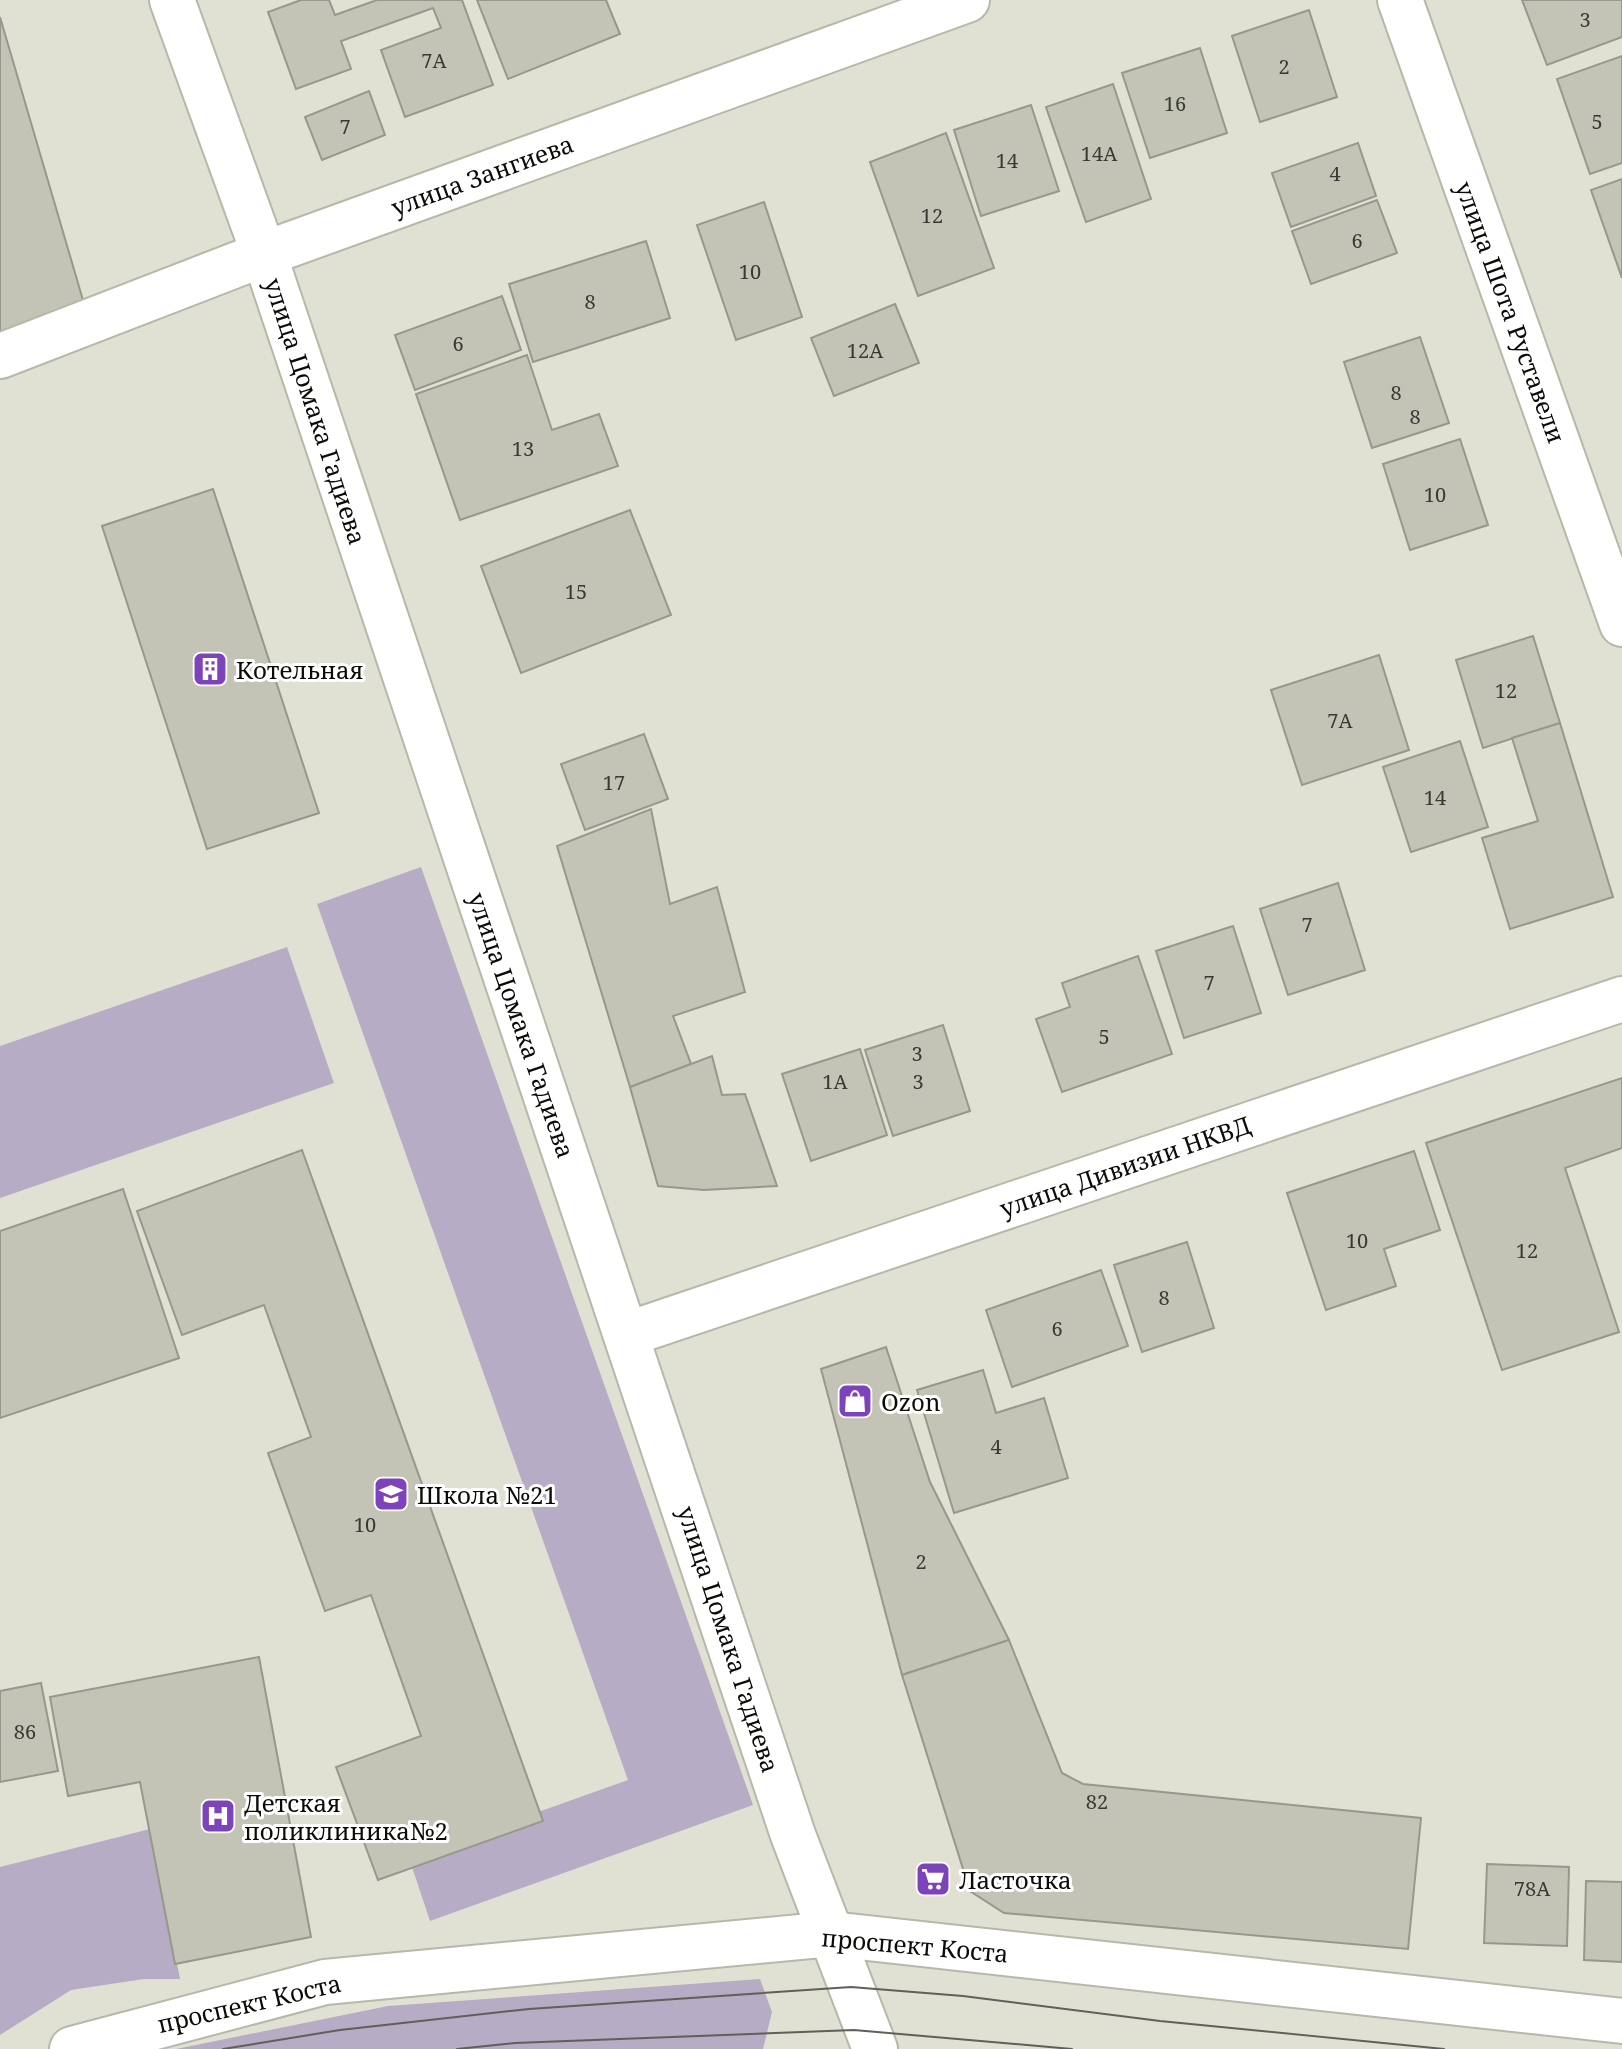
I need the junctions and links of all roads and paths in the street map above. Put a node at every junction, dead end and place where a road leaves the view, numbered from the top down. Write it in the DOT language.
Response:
graph roads {
  1 [pos="172,0"];
  2 [pos="967,0"];
  3 [pos="1400,0"];
  4 [pos="264,254"];
  5 [pos="0,356"];
  6 [pos="1622,624"];
  7 [pos="1622,999"];
  8 [pos="628,1334"];
  9 [pos="831,1934"];
  10 [pos="1622,2021"];
  11 [pos="72,2049"];
  12 [pos="875,2049"];
  1 -- 4 [label="street, улица Цомака Гадиева"];
  2 -- 4 [label="street, улица Зангиева"];
  3 -- 6 [label="street, улица Шота Руставели"];
  4 -- 5 [label="street, улица Зангиева"];
  4 -- 8 [label="street, улица Цомака Гадиева"];
  7 -- 8 [label="street, улица Дивизии НКВД"];
  8 -- 9 [label="street, улица Цомака Гадиева"];
  9 -- 10 [label="street, проспект Коста"];
  9 -- 11 [label="street, проспект Коста"];
  9 -- 12 [label="street, улица Цомака Гадиева"];
}
